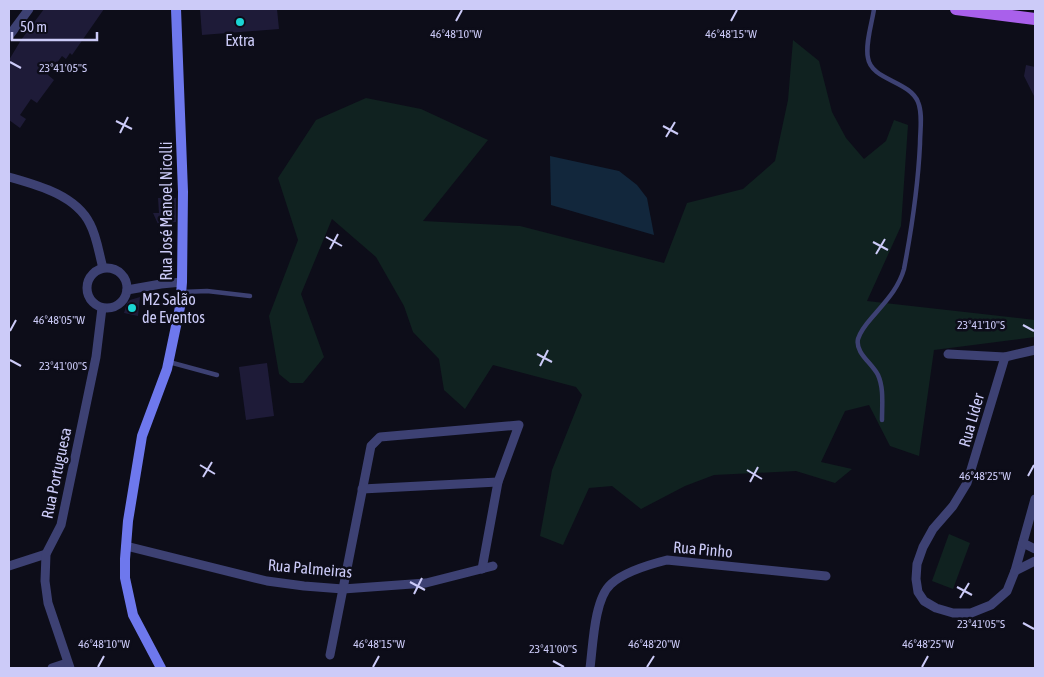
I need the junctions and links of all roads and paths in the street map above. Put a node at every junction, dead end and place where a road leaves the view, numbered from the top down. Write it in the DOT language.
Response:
graph roads {
  1 [pos="29,9"];
  2 [pos="176,9"];
  3 [pos="874,9"];
  4 [pos="956,9"];
  5 [pos="1035,19"];
  6 [pos="9,36"];
  7 [pos="9,178"];
  8 [pos="103,268"];
  9 [pos="182,287"];
  10 [pos="127,290"];
  11 [pos="250,296"];
  12 [pos="102,308"];
  13 [pos="1035,350"];
  14 [pos="948,354"];
  15 [pos="1005,356"];
  16 [pos="169,362"];
  17 [pos="217,375"];
  18 [pos="882,420"];
  19 [pos="498,482"];
  20 [pos="362,489"];
  21 [pos="1035,499"];
  22 [pos="1023,543"];
  23 [pos="126,546"];
  24 [pos="1035,550"];
  25 [pos="46,554"];
  26 [pos="1035,561"];
  27 [pos="9,566"];
  28 [pos="493,566"];
  29 [pos="482,569"];
  30 [pos="1015,571"];
  31 [pos="826,576"];
  32 [pos="343,589"];
  33 [pos="330,655"];
  34 [pos="69,665"];
  35 [pos="52,668"];
  36 [pos="161,668"];
  37 [pos="590,668"];
  1 -- 6 [label="street"];
  2 -- 9 [label="main road, Rua José Manoel Nicolli"];
  3 -- 18 [label="lane"];
  4 -- 5 [label="main road"];
  7 -- 8 [label="street"];
  8 -- 10 [label="street"];
  8 -- 12 [label="street"];
  9 -- 10 [label="street"];
  9 -- 11 [label="lane"];
  9 -- 16 [label="main road, Rua José Manoel Nicolli"];
  10 -- 12 [label="street"];
  12 -- 25 [label="street, Rua Portuguesa"];
  13 -- 15 [label="street"];
  14 -- 15 [label="street"];
  15 -- 30 [label="street, Rua Líder"];
  16 -- 17 [label="lane"];
  16 -- 23 [label="main road, Rua José Manoel Nicolli"];
  19 -- 20 [label="street"];
  19 -- 20 [label="street"];
  19 -- 29 [label="street"];
  20 -- 32 [label="street"];
  21 -- 22 [label="street, Rua Líder"];
  22 -- 24 [label="street"];
  22 -- 30 [label="street, Rua Líder"];
  23 -- 32 [label="street, Rua Palmeiras"];
  23 -- 36 [label="main road, Rua José Manoel Nicolli"];
  25 -- 27 [label="street"];
  25 -- 34 [label="street, Rua Portuguesa"];
  26 -- 30 [label="street"];
  28 -- 29 [label="street, Rua Palmeiras"];
  29 -- 32 [label="street, Rua Palmeiras"];
  31 -- 37 [label="street, Rua Pinho"];
  32 -- 33 [label="street"];
  34 -- 35 [label="street"];
}
